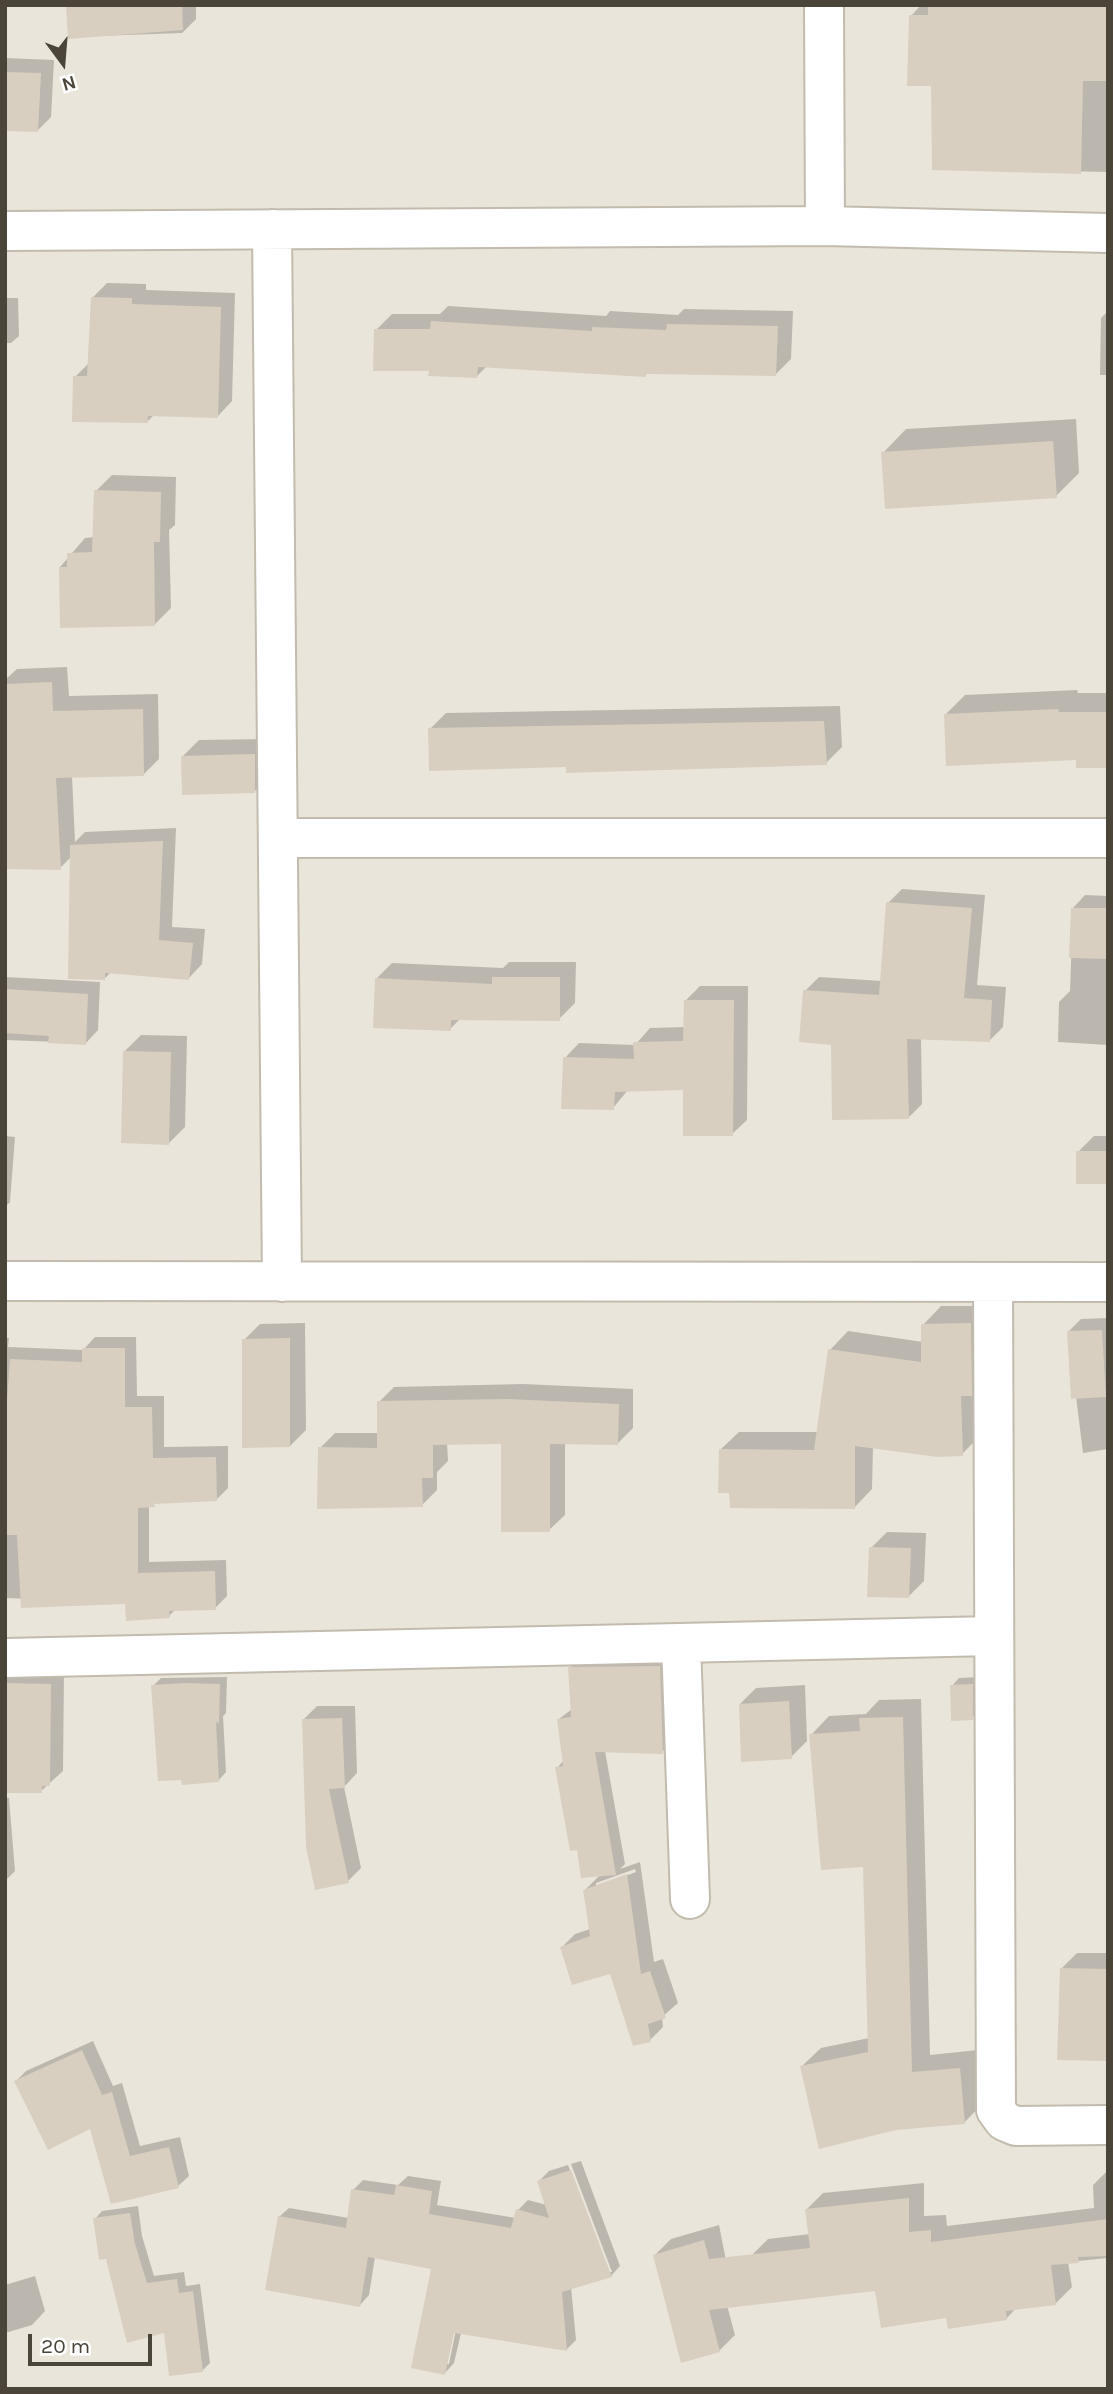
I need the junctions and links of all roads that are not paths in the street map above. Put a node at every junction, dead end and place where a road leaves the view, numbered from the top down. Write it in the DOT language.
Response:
graph roads {
  1 [pos="824,5"];
  2 [pos="825,226"];
  3 [pos="272,229"];
  4 [pos="5,231"];
  5 [pos="1108,233"];
  6 [pos="279,838"];
  7 [pos="1108,838"];
  8 [pos="5,1281"];
  9 [pos="282,1282"];
  10 [pos="993,1282"];
  11 [pos="1108,1282"];
  12 [pos="993,1636"];
  13 [pos="681,1643"];
  14 [pos="5,1658"];
  15 [pos="690,1899"];
  16 [pos="1108,2125"];
  1 -- 2 [label="street"];
  2 -- 3 [label="street"];
  2 -- 5 [label="street"];
  3 -- 4 [label="street"];
  3 -- 6 [label="street"];
  6 -- 7 [label="street"];
  6 -- 9 [label="street"];
  8 -- 9 [label="street"];
  9 -- 10 [label="street"];
  10 -- 11 [label="street"];
  10 -- 12 [label="street"];
  12 -- 13 [label="street"];
  12 -- 16 [label="street"];
  13 -- 14 [label="street"];
  13 -- 15 [label="street"];
}
